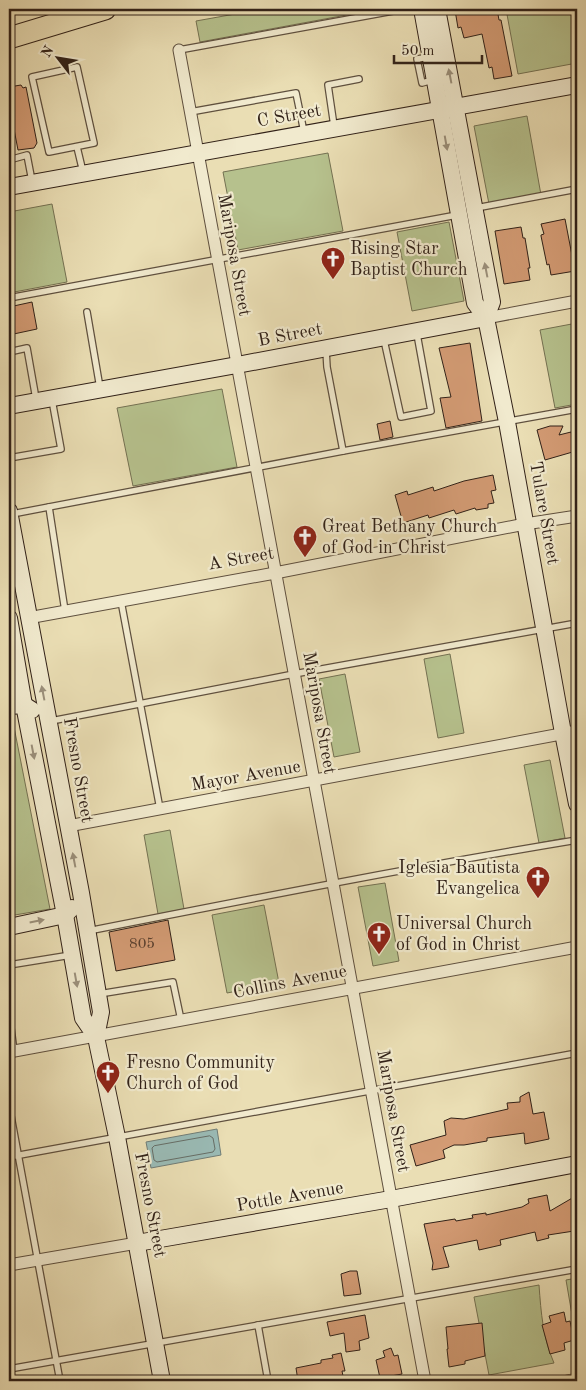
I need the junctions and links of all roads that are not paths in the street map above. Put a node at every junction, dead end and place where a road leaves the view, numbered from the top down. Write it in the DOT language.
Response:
graph roads {
  1 [pos="105,9"];
  2 [pos="404,9"];
  3 [pos="422,9"];
  4 [pos="437,9"];
  5 [pos="9,38"];
  6 [pos="179,50"];
  7 [pos="359,79"];
  8 [pos="577,85"];
  9 [pos="448,109"];
  10 [pos="190,112"];
  11 [pos="334,128"];
  12 [pos="305,134"];
  13 [pos="77,147"];
  14 [pos="198,153"];
  15 [pos="9,160"];
  16 [pos="84,174"];
  17 [pos="32,183"];
  18 [pos="9,187"];
  19 [pos="577,189"];
  20 [pos="467,211"];
  21 [pos="217,258"];
  22 [pos="9,298"];
  23 [pos="577,301"];
  24 [pos="88,312"];
  25 [pos="486,318"];
  26 [pos="416,331"];
  27 [pos="384,338"];
  28 [pos="326,348"];
  29 [pos="9,352"];
  30 [pos="237,365"];
  31 [pos="100,389"];
  32 [pos="44,399"];
  33 [pos="9,406"];
  34 [pos="577,409"];
  35 [pos="507,422"];
  36 [pos="343,451"];
  37 [pos="9,458"];
  38 [pos="256,468"];
  39 [pos="48,507"];
  40 [pos="9,513"];
  41 [pos="577,516"];
  42 [pos="525,524"];
  43 [pos="276,573"];
  44 [pos="121,601"];
  45 [pos="65,611"];
  46 [pos="28,618"];
  47 [pos="9,621"];
  48 [pos="577,624"];
  49 [pos="545,629"];
  50 [pos="16,654"];
  51 [pos="294,674"];
  52 [pos="9,678"];
  53 [pos="140,704"];
  54 [pos="16,706"];
  55 [pos="49,721"];
  56 [pos="570,732"];
  57 [pos="58,772"];
  58 [pos="314,781"];
  59 [pos="577,804"];
  60 [pos="160,810"];
  61 [pos="68,826"];
  62 [pos="577,840"];
  63 [pos="333,883"];
  64 [pos="81,893"];
  65 [pos="65,915"];
  66 [pos="9,926"];
  67 [pos="87,931"];
  68 [pos="577,946"];
  69 [pos="71,955"];
  70 [pos="9,965"];
  71 [pos="352,988"];
  72 [pos="98,994"];
  73 [pos="9,1013"];
  74 [pos="181,1020"];
  75 [pos="96,1037"];
  76 [pos="12,1052"];
  77 [pos="577,1053"];
  78 [pos="371,1091"];
  79 [pos="9,1105"];
  80 [pos="117,1137"];
  81 [pos="18,1155"];
  82 [pos="9,1157"];
  83 [pos="577,1164"];
  84 [pos="391,1199"];
  85 [pos="137,1243"];
  86 [pos="37,1260"];
  87 [pos="9,1265"];
  88 [pos="577,1269"];
  89 [pos="409,1299"];
  90 [pos="258,1325"];
  91 [pos="156,1343"];
  92 [pos="56,1361"];
  93 [pos="9,1369"];
  94 [pos="577,1379"];
  95 [pos="60,1381"];
  96 [pos="162,1381"];
  97 [pos="268,1381"];
  98 [pos="425,1381"];
  99 [pos="567,1381"];
  1 -- 5 [label="highway"];
  2 -- 6 [label="lane"];
  3 -- 9 [label="main road, Tulare Street"];
  9 -- 4 [label="main road, Tulare Street, one-way"];
  6 -- 10 [label="street, Mariposa Street"];
  7 -- 11 [label="lane"];
  8 -- 9 [label="main road, C Street"];
  9 -- 11 [label="main road, C Street"];
  9 -- 20 [label="main road, Tulare Street"];
  10 -- 12 [label="lane"];
  10 -- 14 [label="street, Mariposa Street"];
  11 -- 12 [label="main road, C Street"];
  12 -- 14 [label="main road, C Street"];
  13 -- 13 [label="lane"];
  13 -- 16 [label="lane"];
  14 -- 16 [label="main road, C Street"];
  14 -- 21 [label="street, Mariposa Street"];
  15 -- 17 [label="lane"];
  16 -- 17 [label="main road, C Street"];
  17 -- 18 [label="main road, C Street"];
  19 -- 20 [label="lane"];
  20 -- 21 [label="lane"];
  20 -- 25 [label="main road, Tulare Street"];
  21 -- 22 [label="lane"];
  21 -- 30 [label="street, Mariposa Street"];
  23 -- 25 [label="street, B Street"];
  24 -- 31 [label="lane"];
  25 -- 26 [label="main road, B Street"];
  25 -- 35 [label="main road, Tulare Street"];
  26 -- 27 [label="main road, B Street"];
  26 -- 27 [label="lane"];
  27 -- 28 [label="main road, B Street"];
  28 -- 30 [label="main road, B Street"];
  28 -- 36 [label="lane"];
  29 -- 32 [label="lane"];
  30 -- 31 [label="main road, B Street"];
  30 -- 38 [label="street, Mariposa Street"];
  31 -- 32 [label="main road, B Street"];
  32 -- 33 [label="main road, B Street"];
  32 -- 37 [label="lane"];
  34 -- 35 [label="lane"];
  35 -- 36 [label="lane"];
  35 -- 42 [label="main road, Tulare Street"];
  36 -- 38 [label="lane"];
  38 -- 39 [label="lane"];
  38 -- 43 [label="street, Mariposa Street"];
  39 -- 40 [label="lane"];
  39 -- 45 [label="lane"];
  40 -- 46 [label="main road, Fresno Street"];
  41 -- 42 [label="street, A Street"];
  42 -- 43 [label="street, A Street"];
  42 -- 49 [label="main road, Tulare Street"];
  43 -- 44 [label="street, A Street"];
  43 -- 51 [label="street, Mariposa Street"];
  44 -- 45 [label="street, A Street"];
  44 -- 53 [label="lane"];
  45 -- 46 [label="street, A Street"];
  55 -- 46 [label="main road, Fresno Street, one-way"];
  47 -- 50 [label="main road, Fresno Street"];
  48 -- 49 [label="lane"];
  49 -- 51 [label="lane"];
  49 -- 56 [label="main road, Tulare Street"];
  50 -- 52 [label="main road"];
  50 -- 54 [label="main road, Fresno Street"];
  51 -- 53 [label="lane"];
  51 -- 58 [label="street, Mariposa Street"];
  53 -- 55 [label="lane"];
  53 -- 60 [label="lane"];
  54 -- 57 [label="main road"];
  54 -- 65 [label="main road, Fresno Street, one-way"];
  55 -- 57 [label="main road, Fresno Street"];
  56 -- 58 [label="street, Mayor Avenue"];
  56 -- 59 [label="main road, Tulare Street"];
  57 -- 61 [label="main road, Fresno Street"];
  58 -- 60 [label="street, Mayor Avenue"];
  58 -- 63 [label="street, Mariposa Street"];
  60 -- 61 [label="street, Mayor Avenue"];
  64 -- 61 [label="main road, Fresno Street, one-way"];
  62 -- 63 [label="lane"];
  63 -- 67 [label="lane"];
  63 -- 71 [label="street, Mariposa Street"];
  64 -- 65 [label="main road"];
  64 -- 67 [label="main road, Fresno Street"];
  66 -- 65 [label="main road, one-way"];
  65 -- 69 [label="main road, Fresno Street"];
  67 -- 72 [label="main road, Fresno Street"];
  68 -- 71 [label="street, Collins Avenue"];
  69 -- 70 [label="lane"];
  69 -- 75 [label="main road, Fresno Street, one-way"];
  71 -- 74 [label="street, Collins Avenue"];
  71 -- 78 [label="street, Mariposa Street"];
  72 -- 74 [label="lane"];
  72 -- 75 [label="main road, Fresno Street"];
  73 -- 76 [label="lane"];
  74 -- 75 [label="street, Collins Avenue"];
  75 -- 76 [label="street, Collins Avenue"];
  75 -- 80 [label="main road, Fresno Street"];
  77 -- 78 [label="lane"];
  78 -- 80 [label="lane"];
  78 -- 84 [label="street, Mariposa Street"];
  79 -- 81 [label="lane"];
  80 -- 81 [label="lane"];
  80 -- 85 [label="main road, Fresno Street"];
  81 -- 82 [label="lane"];
  81 -- 86 [label="lane"];
  83 -- 84 [label="main road, Pottle Avenue"];
  84 -- 85 [label="main road, Pottle Avenue"];
  84 -- 89 [label="street, Mariposa Street"];
  85 -- 86 [label="street, Pottle Avenue"];
  85 -- 91 [label="main road, Fresno Street"];
  86 -- 87 [label="street, Pottle Avenue"];
  86 -- 92 [label="lane"];
  88 -- 89 [label="lane"];
  89 -- 90 [label="lane"];
  89 -- 98 [label="street, Mariposa Street"];
  90 -- 91 [label="lane"];
  90 -- 97 [label="lane"];
  91 -- 92 [label="lane"];
  91 -- 96 [label="main road, Fresno Street"];
  92 -- 93 [label="lane"];
  92 -- 95 [label="lane"];
  94 -- 99 [label="street"];
}
